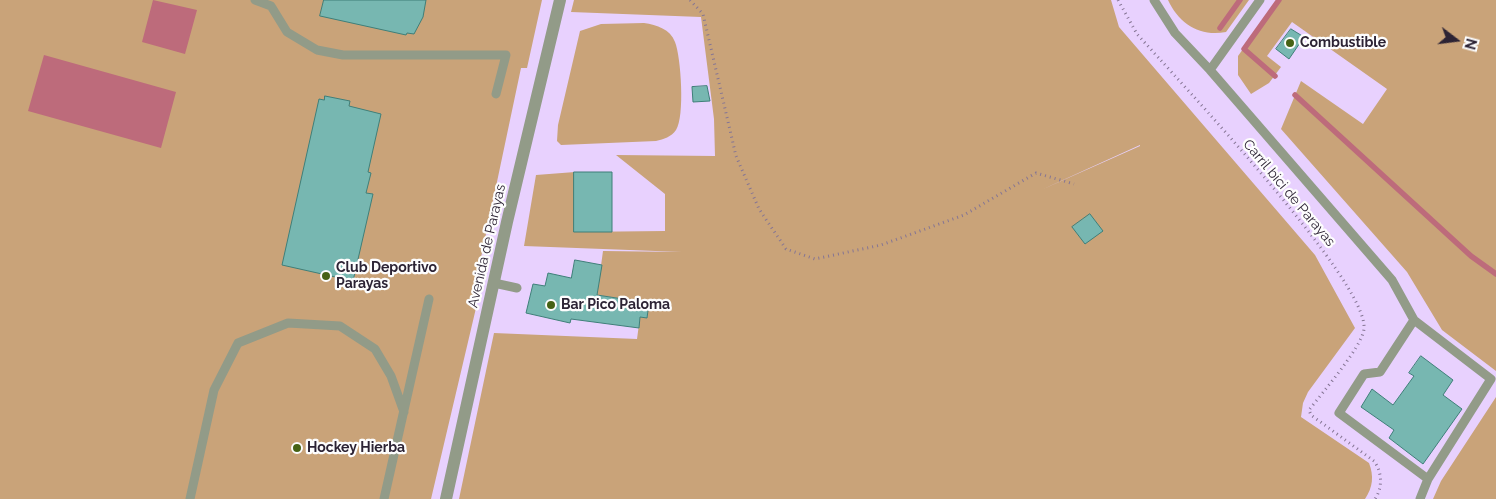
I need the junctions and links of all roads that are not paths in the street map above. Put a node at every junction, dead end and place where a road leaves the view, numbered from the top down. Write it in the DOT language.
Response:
graph roads {
  1 [pos="255,0"];
  2 [pos="560,0"];
  3 [pos="1154,0"];
  4 [pos="1260,0"];
  5 [pos="1210,70"];
  6 [pos="496,94"];
  7 [pos="494,283"];
  8 [pos="517,288"];
  9 [pos="429,299"];
  10 [pos="1414,320"];
  11 [pos="404,412"];
  12 [pos="1428,479"];
  13 [pos="190,499"];
  14 [pos="384,499"];
  15 [pos="446,499"];
  16 [pos="1420,499"];
  1 -- 6 [label="lane"];
  2 -- 7 [label="street, Avenida de Parayas"];
  3 -- 5 [label="lane"];
  4 -- 5 [label="lane"];
  5 -- 10 [label="lane"];
  7 -- 8 [label="lane"];
  7 -- 15 [label="street, Avenida de Parayas"];
  9 -- 11 [label="lane"];
  10 -- 12 [label="lane"];
  10 -- 12 [label="lane"];
  11 -- 13 [label="lane"];
  11 -- 14 [label="lane"];
  12 -- 16 [label="lane"];
}
